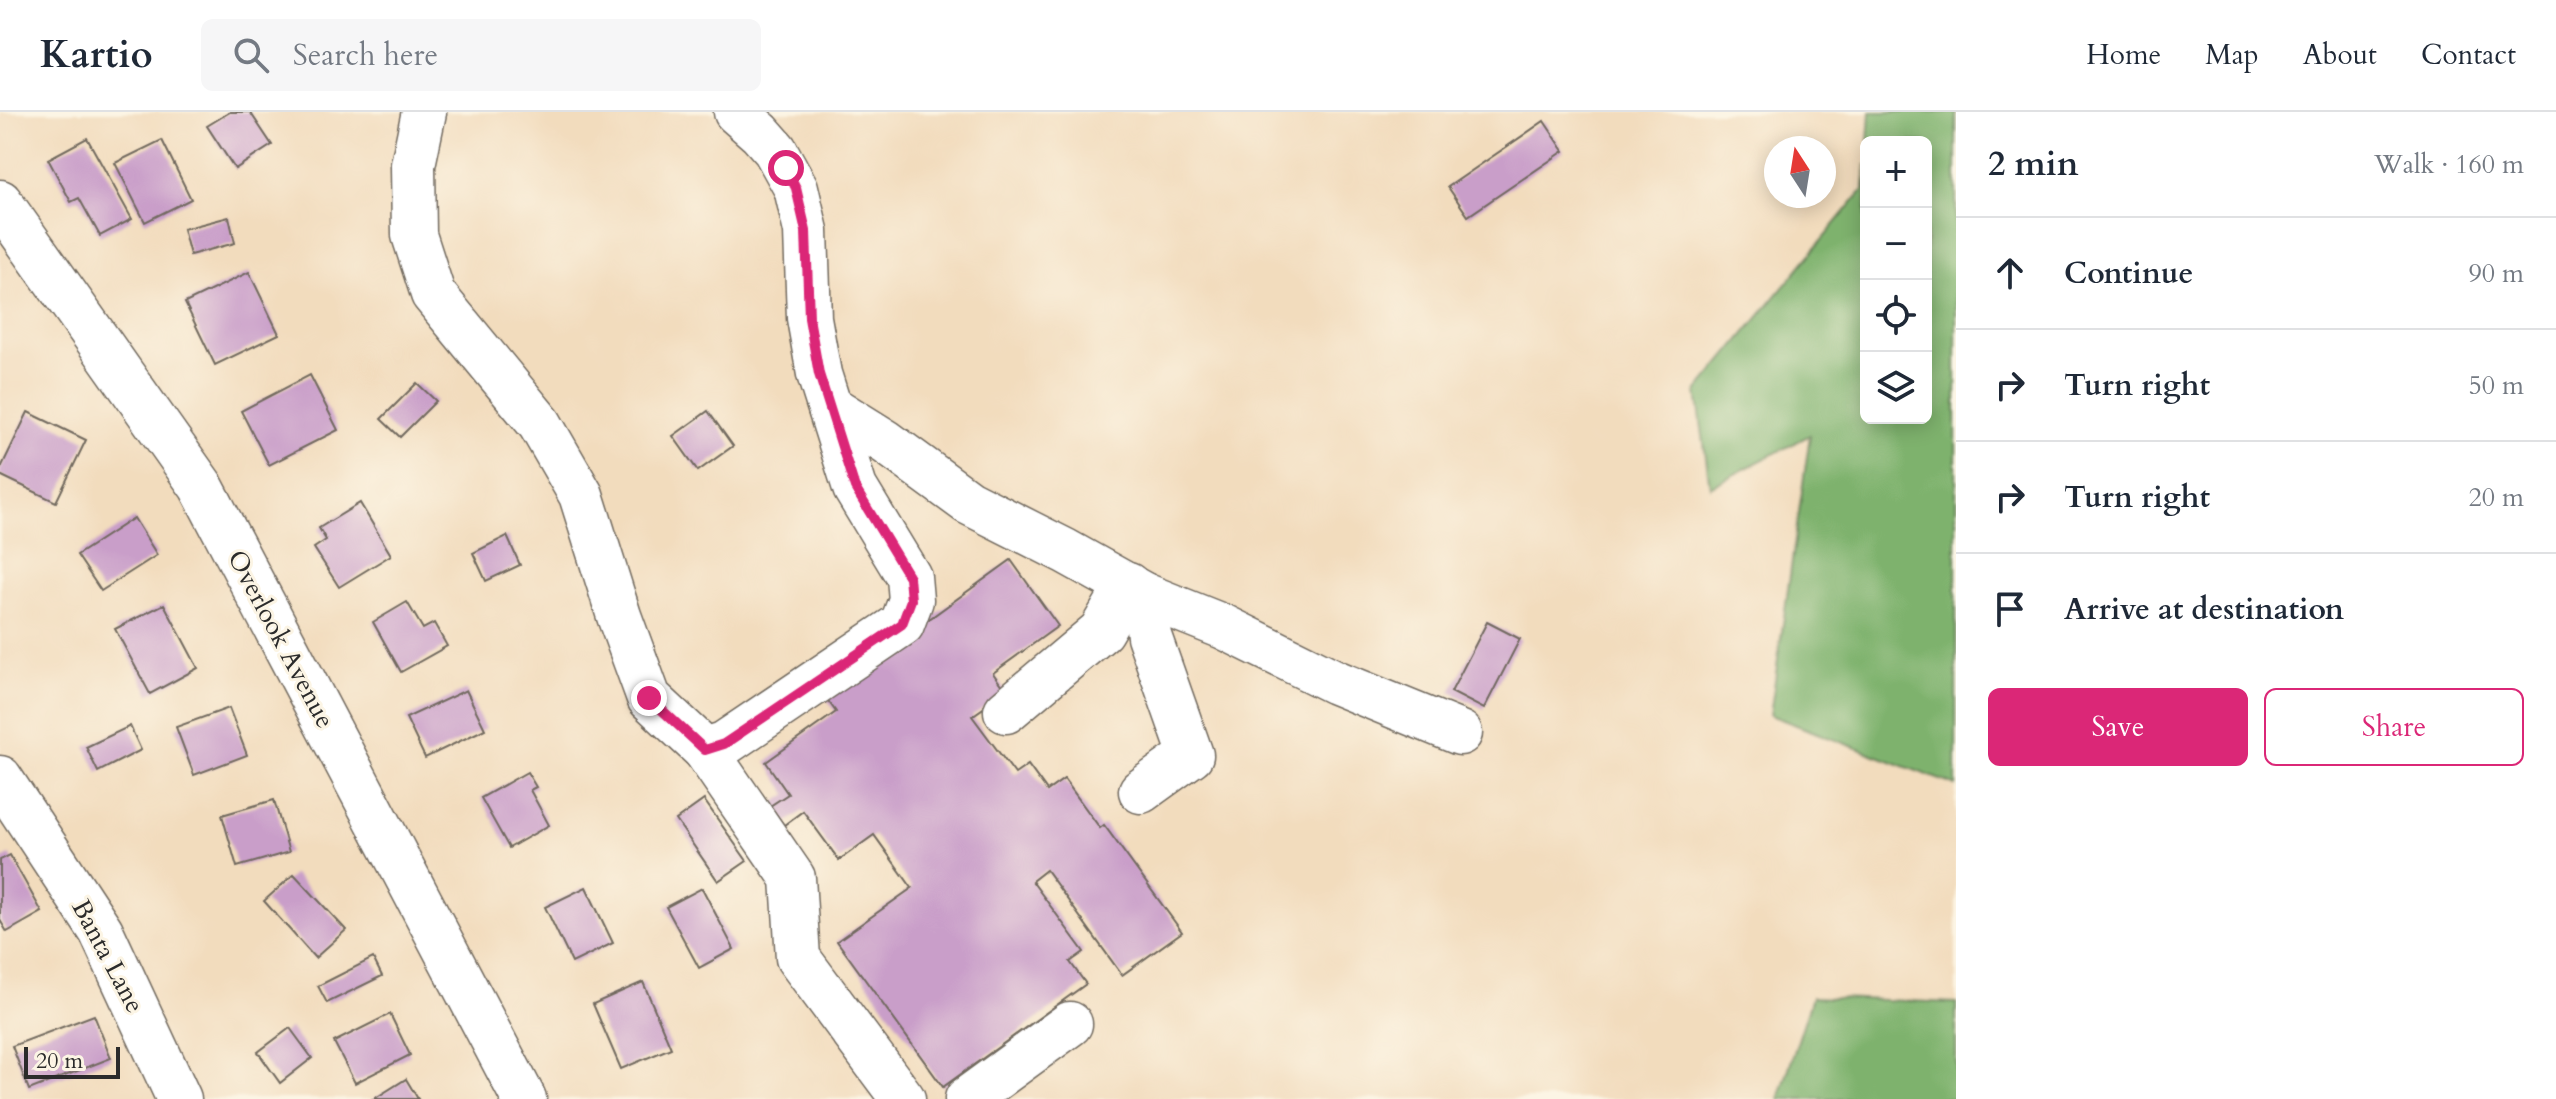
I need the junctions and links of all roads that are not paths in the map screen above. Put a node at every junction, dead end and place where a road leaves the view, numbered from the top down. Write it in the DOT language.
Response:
graph roads {
  1 [pos="424,112"];
  2 [pos="736,112"];
  3 [pos="0,202"];
  4 [pos="830,407"];
  5 [pos="1136,590"];
  6 [pos="1006,711"];
  7 [pos="1460,733"];
  8 [pos="705,750"];
  9 [pos="0,778"];
  10 [pos="1141,791"];
  11 [pos="1070,1024"];
  12 [pos="179,1099"];
  13 [pos="524,1099"];
  14 [pos="903,1099"];
  15 [pos="967,1099"];
  1 -- 8 [label="street"];
  2 -- 4 [label="street"];
  3 -- 13 [label="street, Overlook Avenue"];
  4 -- 5 [label="street"];
  4 -- 8 [label="street"];
  5 -- 6 [label="street"];
  5 -- 7 [label="street"];
  5 -- 10 [label="street"];
  8 -- 14 [label="street"];
  9 -- 12 [label="street, Banta Lane"];
  11 -- 15 [label="street"];
}
